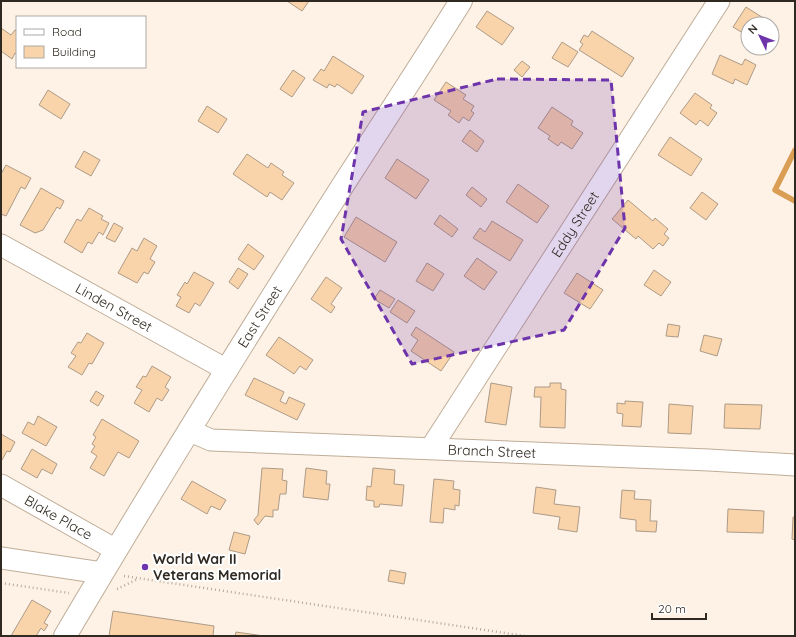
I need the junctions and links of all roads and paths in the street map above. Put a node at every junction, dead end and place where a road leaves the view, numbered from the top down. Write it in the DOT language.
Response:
graph roads {
  1 [pos="461,1"];
  2 [pos="719,1"];
  3 [pos="1,245"];
  4 [pos="227,370"];
  5 [pos="190,431"];
  6 [pos="432,448"];
  7 [pos="795,465"];
  8 [pos="1,485"];
  9 [pos="116,550"];
  10 [pos="1,558"];
  11 [pos="111,574"];
  12 [pos="1,583"];
  13 [pos="89,596"];
  14 [pos="65,636"];
  15 [pos="525,636"];
  1 -- 4 [label="main road, East Street"];
  2 -- 6 [label="street, Eddy Street"];
  3 -- 4 [label="street, Linden Street"];
  4 -- 5 [label="main road, East Street"];
  5 -- 6 [label="street, Branch Street"];
  5 -- 9 [label="main road, East Street"];
  6 -- 7 [label="street, Branch Street"];
  8 -- 9 [label="street, Blake Place"];
  9 -- 11 [label="main road, East Street"];
  10 -- 11 [label="street"];
  11 -- 13 [label="main road, East Street"];
  11 -- 15 [label="path"];
  12 -- 13 [label="path"];
  13 -- 14 [label="main road, East Street"];
}
